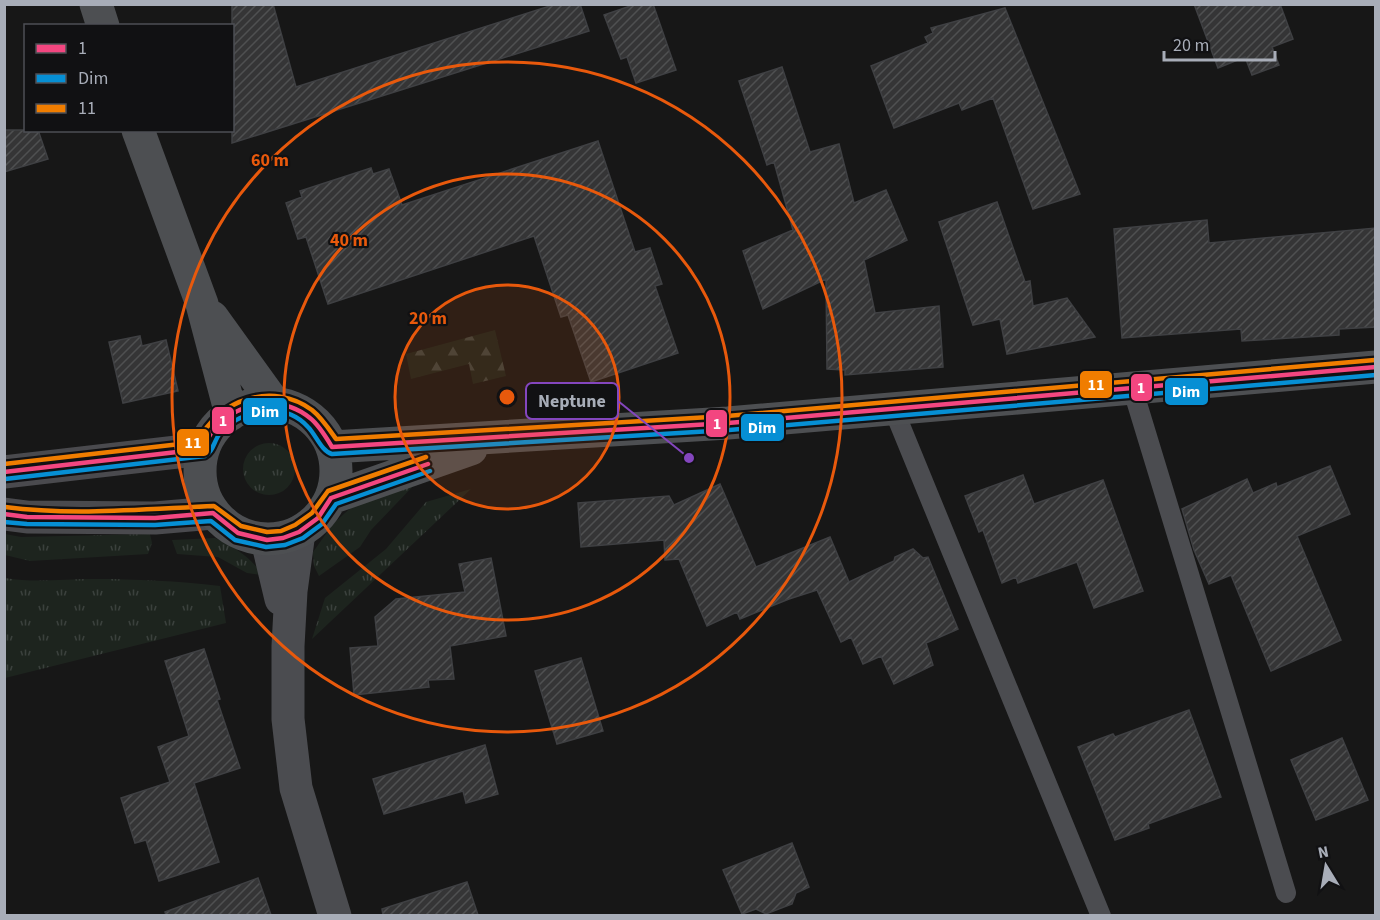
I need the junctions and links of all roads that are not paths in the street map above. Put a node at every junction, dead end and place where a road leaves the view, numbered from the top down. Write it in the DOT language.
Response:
graph roads {
  1 [pos="96,4"];
  2 [pos="102,24"];
  3 [pos="139,132"];
  4 [pos="202,304"];
  5 [pos="1376,367"];
  6 [pos="1132,387"];
  7 [pos="274,403"];
  8 [pos="893,408"];
  9 [pos="231,414"];
  10 [pos="507,437"];
  11 [pos="332,447"];
  12 [pos="203,449"];
  13 [pos="4,472"];
  14 [pos="331,498"];
  15 [pos="213,513"];
  16 [pos="4,514"];
  17 [pos="299,532"];
  18 [pos="267,540"];
  19 [pos="288,646"];
  20 [pos="1286,893"];
  21 [pos="335,915"];
  22 [pos="1101,915"];
  1 -- 2 [label="main road"];
  3 -- 4 [label="main road"];
  4 -- 7 [label="main road"];
  4 -- 9 [label="main road"];
  5 -- 6 [label="main road"];
  6 -- 8 [label="main road"];
  6 -- 20 [label="lane"];
  7 -- 9 [label="main road"];
  7 -- 11 [label="main road"];
  8 -- 10 [label="main road"];
  8 -- 22 [label="lane"];
  9 -- 12 [label="main road"];
  10 -- 11 [label="main road"];
  10 -- 14 [label="main road"];
  11 -- 14 [label="main road"];
  12 -- 13 [label="main road"];
  12 -- 15 [label="main road"];
  14 -- 17 [label="main road"];
  15 -- 16 [label="main road"];
  15 -- 18 [label="main road"];
  17 -- 18 [label="main road"];
  17 -- 19 [label="street"];
  18 -- 19 [label="street"];
  19 -- 21 [label="street"];
}
